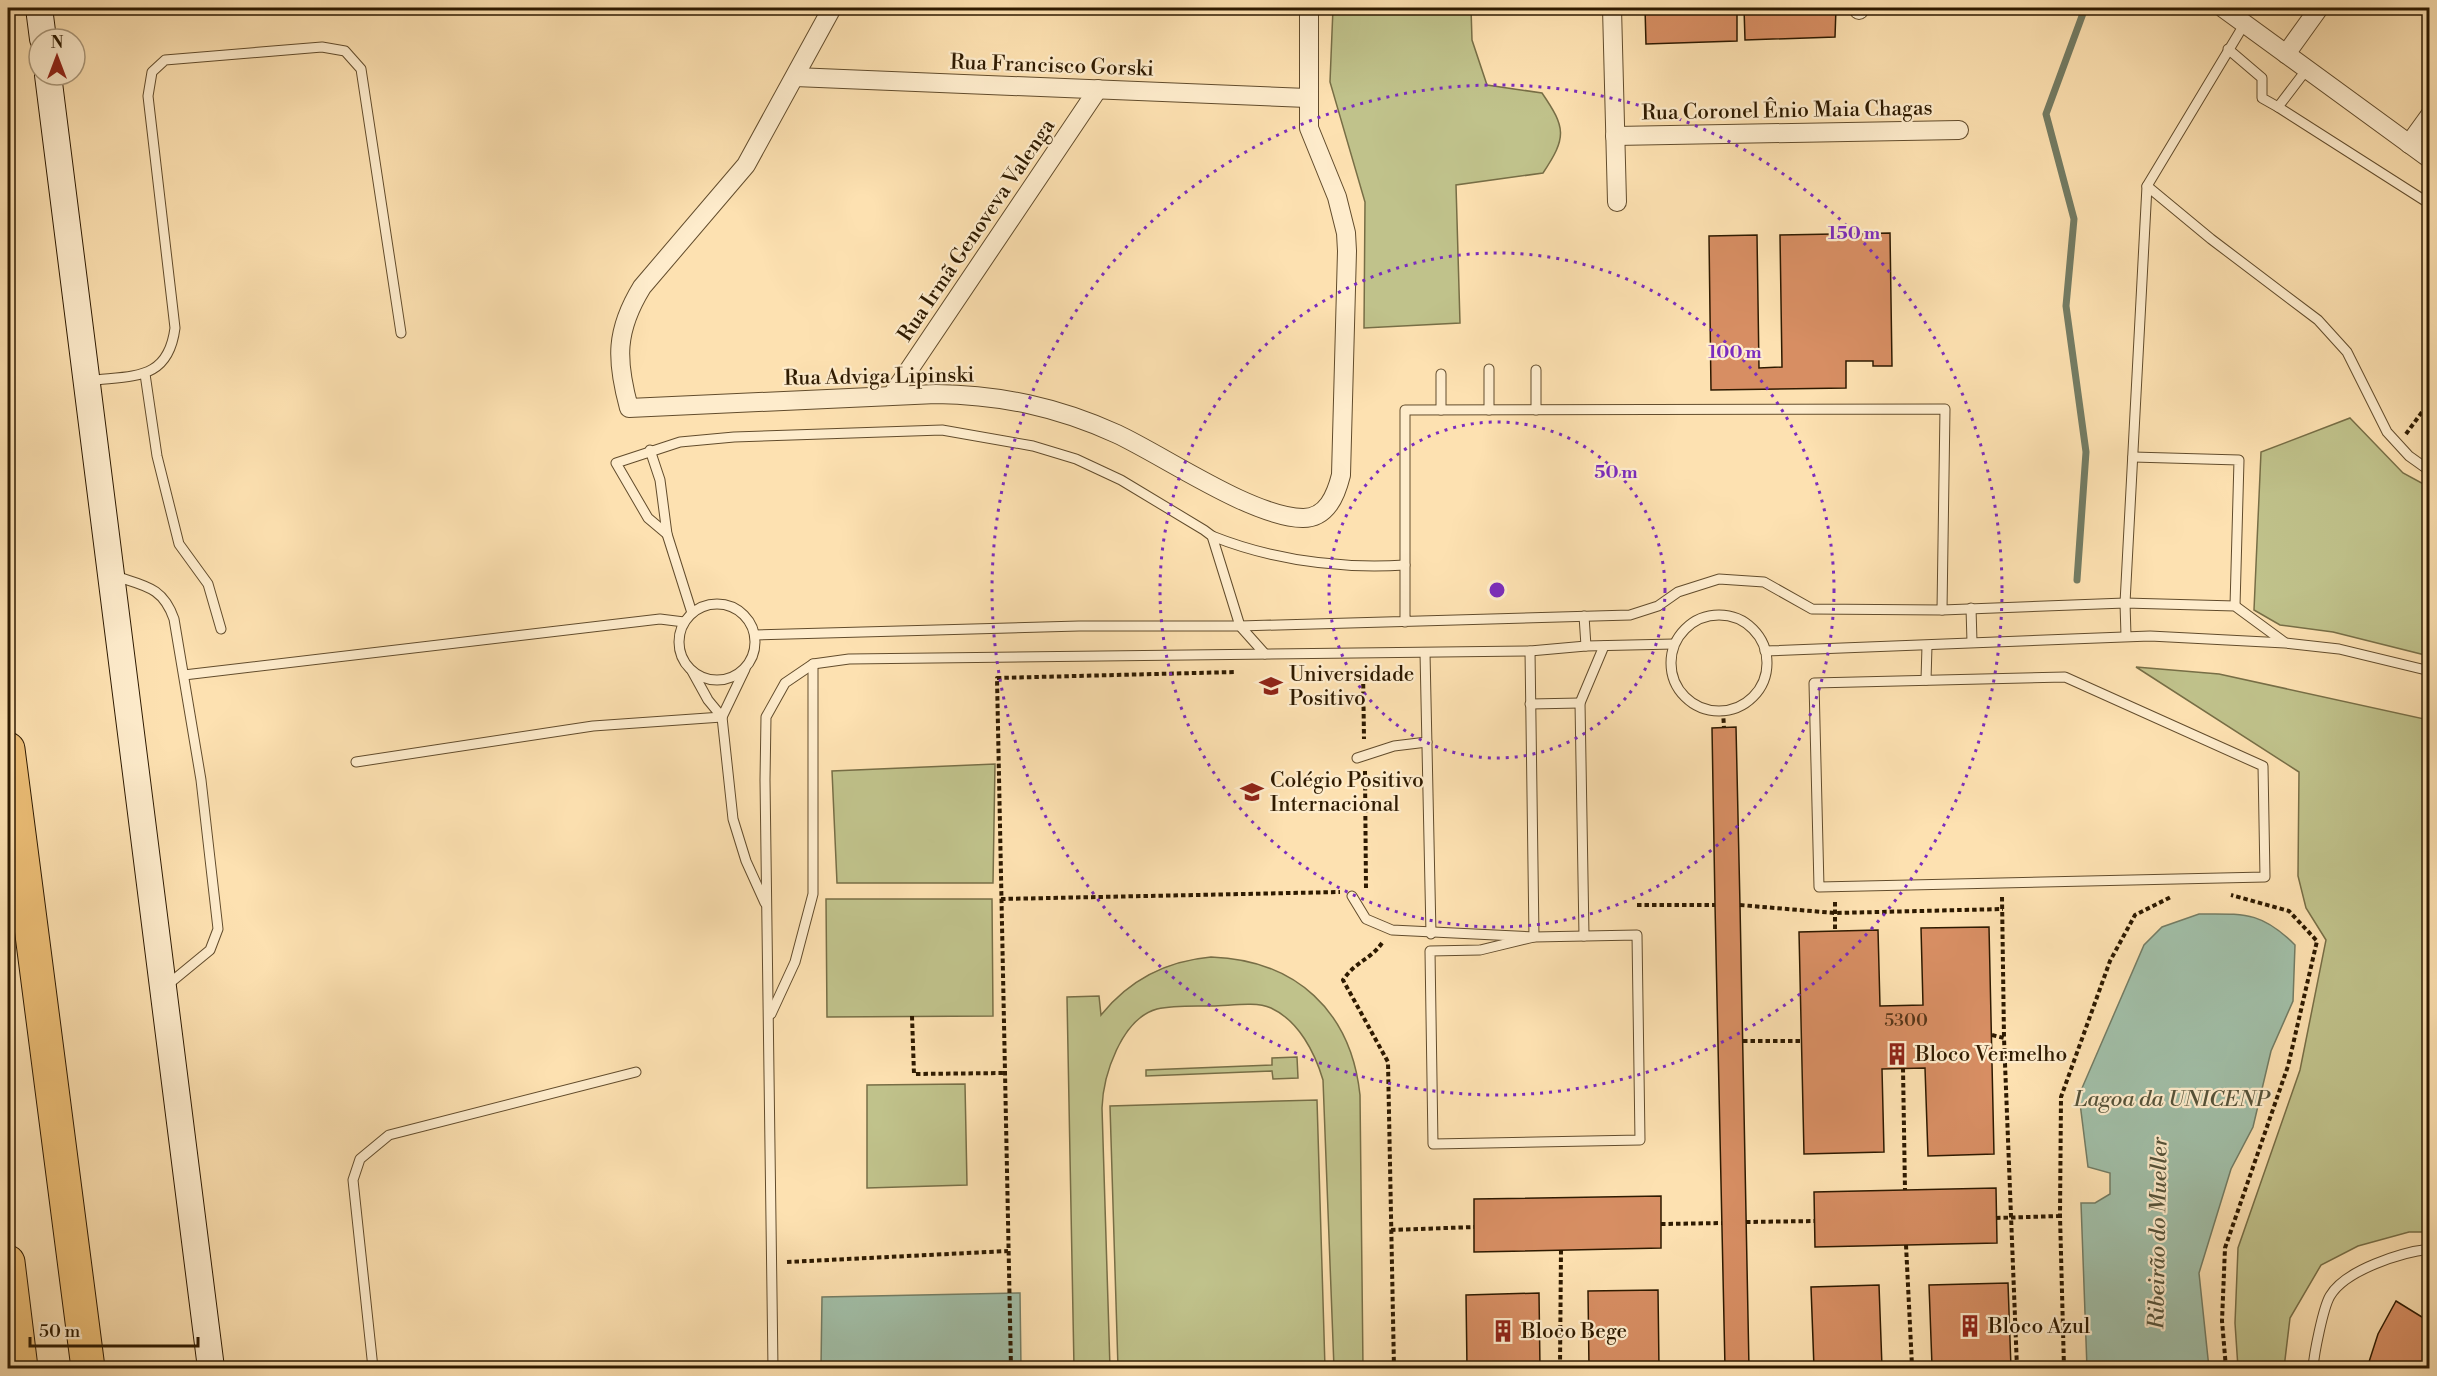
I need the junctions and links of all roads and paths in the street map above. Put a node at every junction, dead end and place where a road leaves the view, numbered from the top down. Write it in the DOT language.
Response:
graph roads {
  1 [pos="39,8"];
  2 [pos="831,8"];
  3 [pos="1309,8"];
  4 [pos="1612,8"];
  5 [pos="2223,8"];
  6 [pos="2319,8"];
  7 [pos="2245,23"];
  8 [pos="41,27"];
  9 [pos="2228,49"];
  10 [pos="2286,54"];
  11 [pos="2307,69"];
  12 [pos="795,77"];
  13 [pos="49,87"];
  14 [pos="1098,89"];
  15 [pos="1307,98"];
  16 [pos="2278,107"];
  17 [pos="2430,115"];
  18 [pos="1959,130"];
  19 [pos="1615,136"];
  20 [pos="2409,144"];
  21 [pos="2430,159"];
  22 [pos="2147,186"];
  23 [pos="1617,202"];
  24 [pos="2430,204"];
  25 [pos="401,333"];
  26 [pos="1489,369"];
  27 [pos="1536,370"];
  28 [pos="145,374"];
  29 [pos="1441,374"];
  30 [pos="86,382"];
  31 [pos="892,395"];
  32 [pos="2430,401"];
  33 [pos="1441,410"];
  34 [pos="1489,410"];
  35 [pos="1536,410"];
  36 [pos="2399,444"];
  37 [pos="650,450"];
  38 [pos="2133,457"];
  39 [pos="2430,471"];
  40 [pos="667,534"];
  41 [pos="1212,536"];
  42 [pos="1405,565"];
  43 [pos="112,574"];
  44 [pos="2126,603"];
  45 [pos="2235,606"];
  46 [pos="1971,609"];
  47 [pos="1942,610"];
  48 [pos="692,613"];
  49 [pos="1584,616"];
  50 [pos="684,622"];
  51 [pos="1405,622"];
  52 [pos="1240,626"];
  53 [pos="221,629"];
  54 [pos="755,635"];
  55 [pos="2126,636"];
  56 [pos="1972,642"];
  57 [pos="2285,643"];
  58 [pos="1674,644"];
  59 [pos="1586,646"];
  60 [pos="1604,646"];
  61 [pos="1927,646"];
  62 [pos="1530,651"];
  63 [pos="1765,651"];
  64 [pos="1425,653"];
  65 [pos="1264,654"];
  66 [pos="813,664"];
  67 [pos="745,669"];
  68 [pos="1352,670"];
  69 [pos="692,671"];
  70 [pos="2430,671"];
  71 [pos="1245,672"];
  72 [pos="184,675"];
  73 [pos="1926,680"];
  74 [pos="1580,703"];
  75 [pos="1530,704"];
  76 [pos="1723,711"];
  77 [pos="722,717"];
  78 [pos="1724,728"];
  79 [pos="1427,742"];
  80 [pos="8,749"];
  81 [pos="1361,756"];
  82 [pos="356,762"];
  83 [pos="2002,883"];
  84 [pos="1834,887"];
  85 [pos="2222,892"];
  86 [pos="1353,893"];
  87 [pos="2178,895"];
  88 [pos="1001,898"];
  89 [pos="1715,904"];
  90 [pos="1740,904"];
  91 [pos="1636,905"];
  92 [pos="768,908"];
  93 [pos="2002,909"];
  94 [pos="1835,913"];
  95 [pos="1392,930"];
  96 [pos="1835,931"];
  97 [pos="1431,934"];
  98 [pos="1584,936"];
  99 [pos="1534,937"];
  100 [pos="164,988"];
  101 [pos="770,1016"];
  102 [pos="912,1016"];
  103 [pos="1992,1035"];
  104 [pos="2004,1038"];
  105 [pos="1743,1041"];
  106 [pos="1802,1041"];
  107 [pos="1903,1068"];
  108 [pos="636,1072"];
  109 [pos="1005,1073"];
  110 [pos="1905,1190"];
  111 [pos="2060,1216"];
  112 [pos="2011,1217"];
  113 [pos="1996,1218"];
  114 [pos="1815,1221"];
  115 [pos="1746,1222"];
  116 [pos="1722,1223"];
  117 [pos="1661,1224"];
  118 [pos="1474,1227"];
  119 [pos="1391,1230"];
  120 [pos="1906,1245"];
  121 [pos="2430,1249"];
  122 [pos="1561,1250"];
  123 [pos="1008,1251"];
  124 [pos="8,1262"];
  125 [pos="774,1263"];
  126 [pos="1912,1366"];
  127 [pos="1560,1367"];
  128 [pos="21,1368"];
  129 [pos="88,1368"];
  130 [pos="211,1368"];
  131 [pos="373,1368"];
  132 [pos="773,1368"];
  133 [pos="1011,1368"];
  134 [pos="1394,1368"];
  135 [pos="2018,1368"];
  136 [pos="2064,1368"];
  137 [pos="2226,1368"];
  138 [pos="2313,1368"];
  1 -- 8 [label="main road"];
  2 -- 12 [label="street"];
  3 -- 15 [label="street"];
  4 -- 19 [label="street"];
  5 -- 7 [label="street"];
  6 -- 10 [label="street"];
  7 -- 9 [label="lane"];
  7 -- 10 [label="street"];
  9 -- 16 [label="lane"];
  9 -- 22 [label="lane"];
  10 -- 11 [label="street"];
  11 -- 16 [label="lane"];
  11 -- 20 [label="street"];
  12 -- 14 [label="street, Rua Francisco Gorski"];
  12 -- 31 [label="street, Rua Adviga Lipinski"];
  13 -- 30 [label="main road"];
  14 -- 15 [label="street, Rua Francisco Gorski"];
  14 -- 31 [label="street, Rua Irmã Genoveva Valenga"];
  15 -- 31 [label="street, Rua Adviga Lipinski"];
  16 -- 24 [label="lane"];
  17 -- 20 [label="street"];
  18 -- 19 [label="street, Rua Coronel Ênio Maia Chagas"];
  19 -- 23 [label="street"];
  20 -- 21 [label="street"];
  22 -- 36 [label="lane"];
  22 -- 38 [label="lane"];
  25 -- 28 [label="lane"];
  26 -- 34 [label="lane"];
  27 -- 35 [label="lane"];
  28 -- 30 [label="lane"];
  28 -- 53 [label="lane"];
  29 -- 33 [label="lane"];
  30 -- 43 [label="main road"];
  32 -- 36 [label="path"];
  33 -- 34 [label="lane"];
  33 -- 42 [label="lane"];
  34 -- 35 [label="lane"];
  35 -- 47 [label="lane"];
  36 -- 39 [label="lane"];
  37 -- 40 [label="lane"];
  37 -- 40 [label="lane"];
  37 -- 41 [label="lane"];
  38 -- 44 [label="lane"];
  38 -- 45 [label="lane"];
  40 -- 48 [label="lane"];
  41 -- 42 [label="lane"];
  41 -- 52 [label="lane"];
  42 -- 51 [label="lane"];
  43 -- 72 [label="lane"];
  43 -- 100 [label="main road"];
  44 -- 45 [label="lane"];
  44 -- 46 [label="lane"];
  44 -- 55 [label="lane"];
  45 -- 57 [label="lane"];
  46 -- 47 [label="lane"];
  46 -- 56 [label="lane"];
  47 -- 49 [label="lane"];
  48 -- 50 [label="lane"];
  48 -- 54 [label="lane"];
  49 -- 51 [label="lane"];
  49 -- 59 [label="lane"];
  50 -- 69 [label="lane"];
  50 -- 72 [label="lane"];
  51 -- 52 [label="lane"];
  52 -- 54 [label="lane"];
  52 -- 65 [label="lane"];
  54 -- 67 [label="lane"];
  55 -- 56 [label="lane"];
  55 -- 57 [label="lane"];
  56 -- 61 [label="lane"];
  57 -- 70 [label="lane"];
  58 -- 60 [label="lane"];
  58 -- 63 [label="lane"];
  58 -- 76 [label="lane"];
  59 -- 60 [label="lane"];
  59 -- 62 [label="lane"];
  60 -- 74 [label="lane"];
  61 -- 63 [label="lane"];
  61 -- 73 [label="lane"];
  62 -- 64 [label="lane"];
  62 -- 75 [label="lane"];
  63 -- 76 [label="lane"];
  64 -- 65 [label="lane"];
  64 -- 79 [label="lane"];
  65 -- 66 [label="lane"];
  66 -- 92 [label="lane"];
  66 -- 101 [label="lane"];
  67 -- 69 [label="lane"];
  67 -- 77 [label="lane"];
  68 -- 81 [label="path"];
  69 -- 77 [label="lane"];
  71 -- 88 [label="path"];
  72 -- 100 [label="lane"];
  73 -- 83 [label="lane"];
  73 -- 84 [label="lane"];
  74 -- 75 [label="lane"];
  74 -- 98 [label="lane"];
  75 -- 99 [label="lane"];
  76 -- 78 [label="path"];
  77 -- 82 [label="lane"];
  77 -- 92 [label="lane"];
  79 -- 81 [label="lane"];
  79 -- 97 [label="lane"];
  80 -- 129 [label="highway"];
  81 -- 86 [label="path"];
  83 -- 84 [label="lane"];
  83 -- 93 [label="path"];
  84 -- 94 [label="path"];
  85 -- 137 [label="path"];
  86 -- 88 [label="path"];
  86 -- 95 [label="lane"];
  87 -- 111 [label="path"];
  88 -- 109 [label="path"];
  89 -- 91 [label="path"];
  90 -- 94 [label="path"];
  92 -- 101 [label="lane"];
  93 -- 94 [label="path"];
  93 -- 104 [label="path"];
  94 -- 96 [label="path"];
  95 -- 97 [label="lane"];
  95 -- 119 [label="path"];
  97 -- 99 [label="lane"];
  98 -- 99 [label="lane"];
  98 -- 99 [label="lane"];
  100 -- 130 [label="main road"];
  101 -- 125 [label="lane"];
  102 -- 109 [label="path"];
  103 -- 104 [label="path"];
  104 -- 112 [label="path"];
  105 -- 106 [label="path"];
  107 -- 110 [label="path"];
  108 -- 131 [label="lane"];
  109 -- 123 [label="path"];
  111 -- 112 [label="path"];
  111 -- 136 [label="path"];
  112 -- 113 [label="path"];
  112 -- 135 [label="path"];
  114 -- 115 [label="path"];
  116 -- 117 [label="path"];
  118 -- 119 [label="path"];
  119 -- 134 [label="path"];
  120 -- 126 [label="path"];
  121 -- 138 [label="lane"];
  122 -- 127 [label="path"];
  123 -- 125 [label="path"];
  123 -- 133 [label="path"];
  124 -- 128 [label="highway"];
  125 -- 132 [label="lane"];
}
